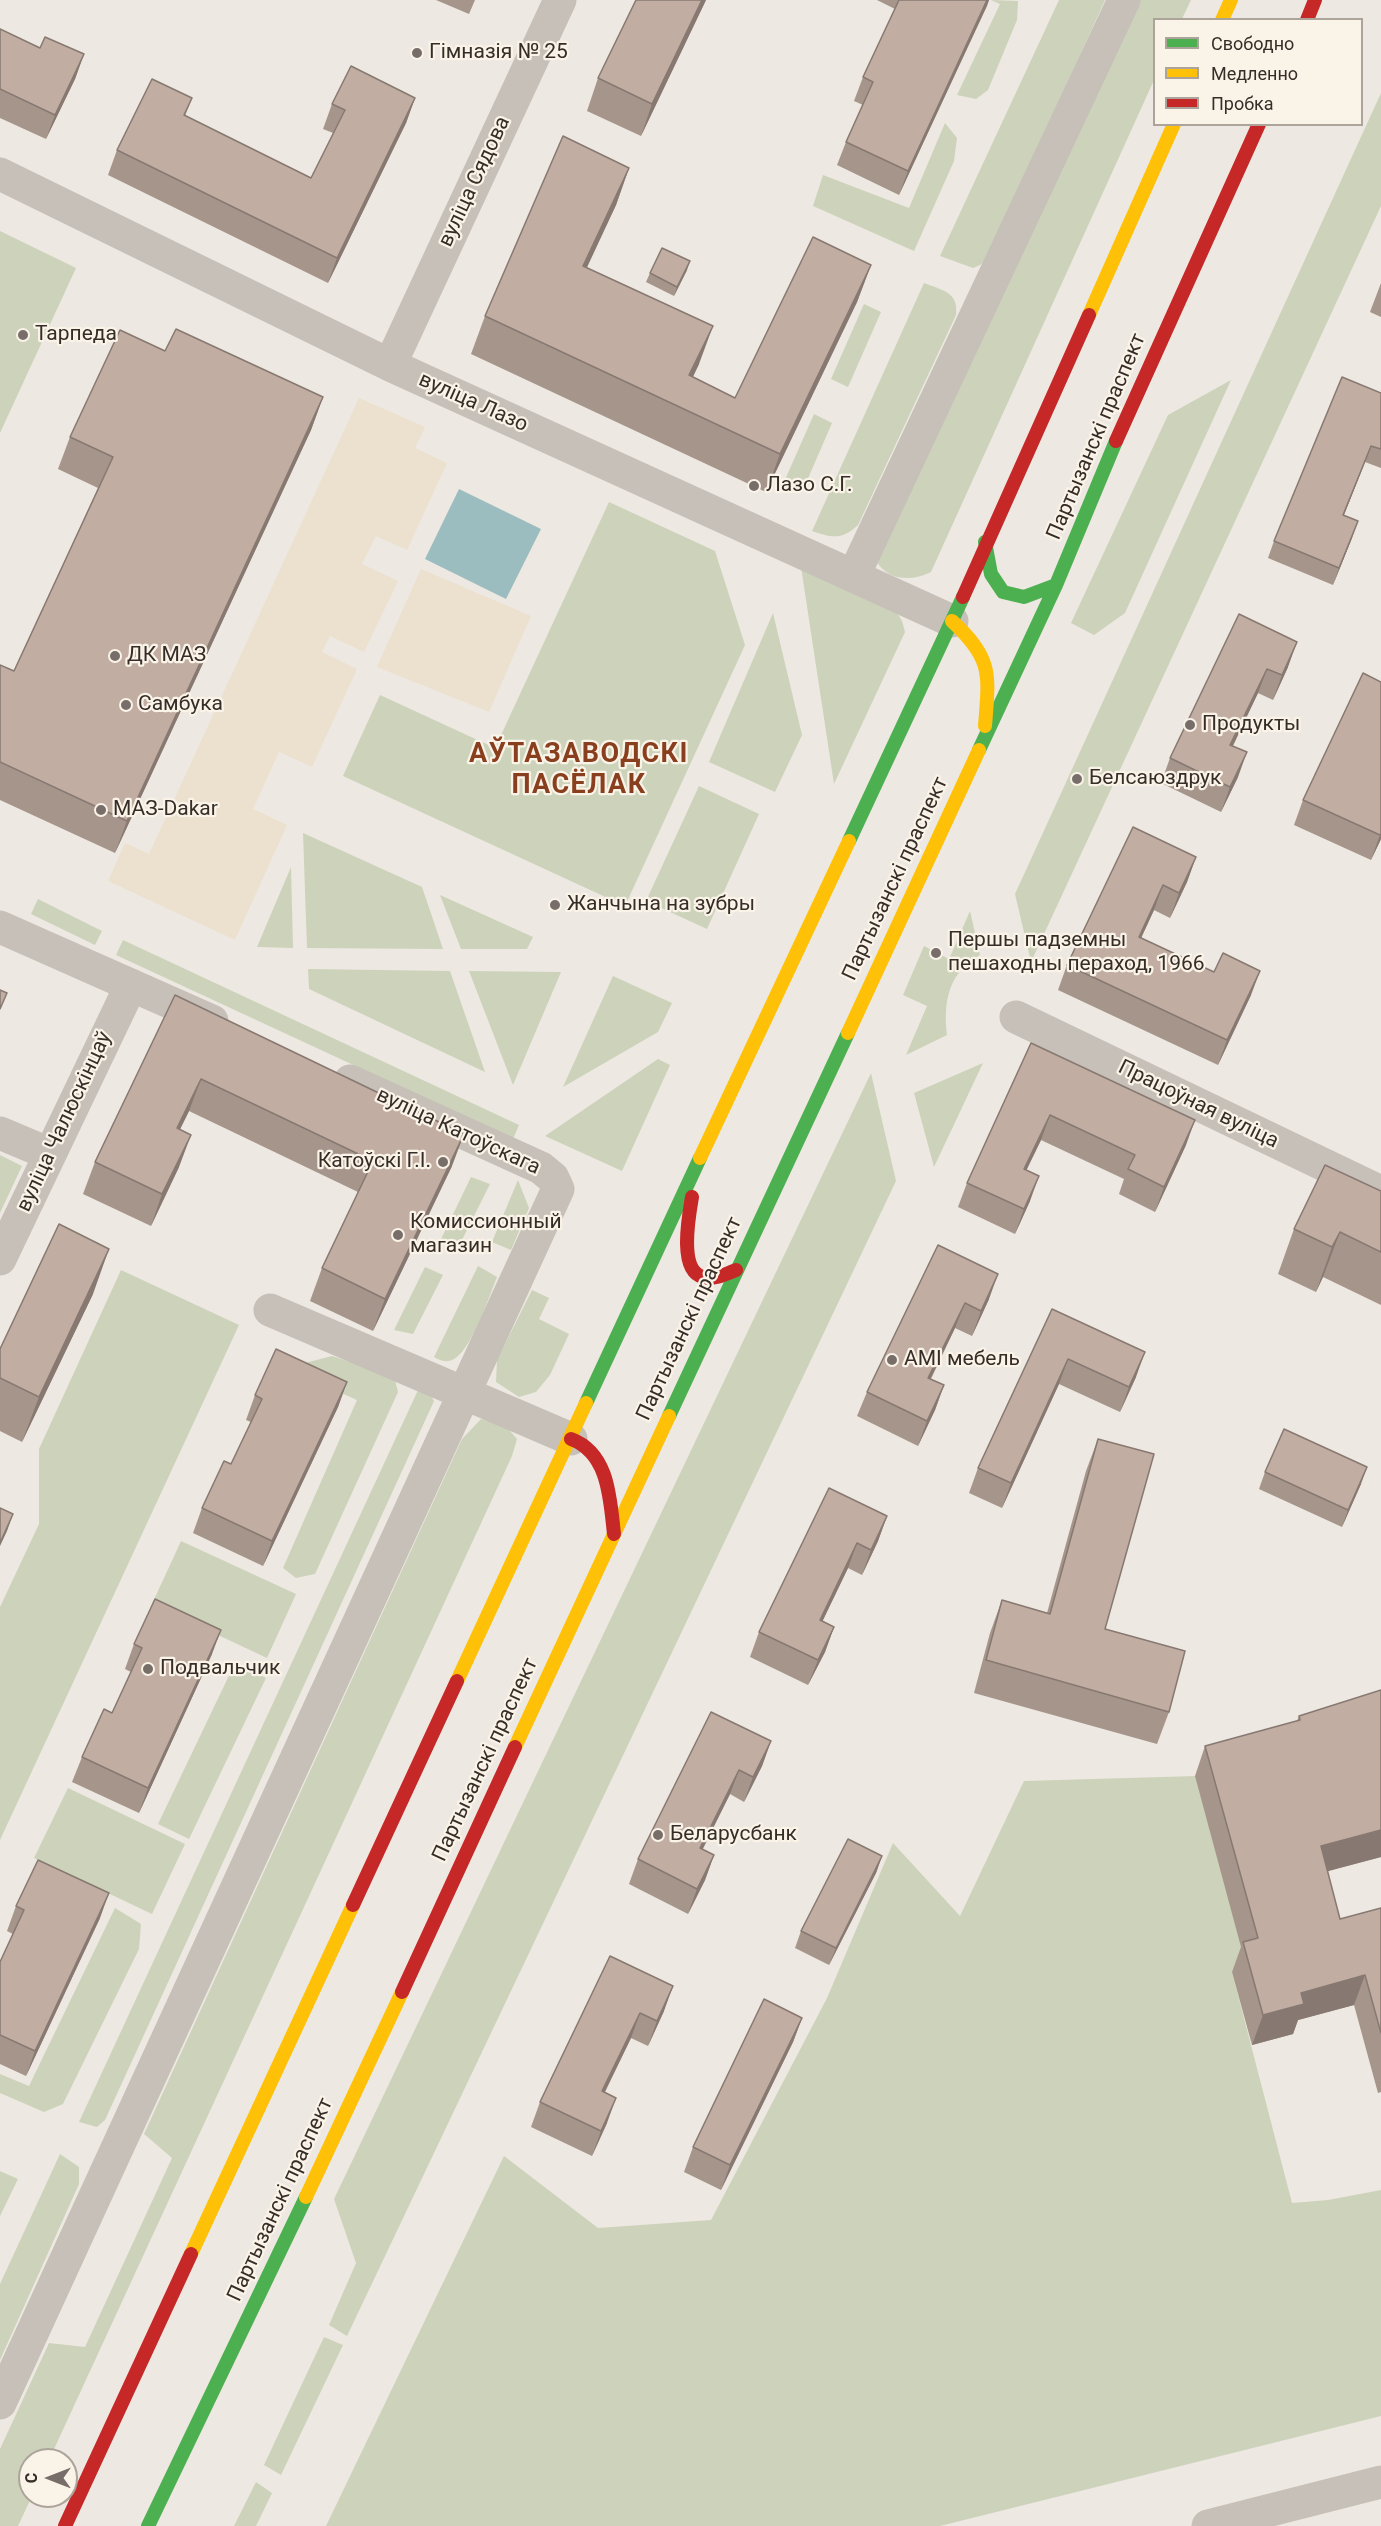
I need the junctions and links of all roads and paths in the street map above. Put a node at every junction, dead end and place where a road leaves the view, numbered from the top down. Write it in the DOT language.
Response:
graph roads {
  1 [pos="560,0"];
  2 [pos="1124,0"];
  3 [pos="1231,0"];
  4 [pos="1315,0"];
  5 [pos="1223,18"];
  6 [pos="1307,18"];
  7 [pos="1173,126"];
  8 [pos="1258,126"];
  9 [pos="0,174"];
  10 [pos="390,365"];
  11 [pos="985,542"];
  12 [pos="854,575"];
  13 [pos="1056,585"];
  14 [pos="952,621"];
  15 [pos="985,739"];
  16 [pos="0,927"];
  17 [pos="131,985"];
  18 [pos="1016,1017"];
  19 [pos="240,1033"];
  20 [pos="326,1070"];
  21 [pos="0,1132"];
  22 [pos="50,1154"];
  23 [pos="698,1162"];
  24 [pos="1381,1192"];
  25 [pos="0,1259"];
  26 [pos="736,1270"];
  27 [pos="270,1310"];
  28 [pos="464,1393"];
  29 [pos="570,1439"];
  30 [pos="614,1534"];
  31 [pos="0,2403"];
  32 [pos="1381,2482"];
  33 [pos="65,2526"];
  34 [pos="148,2526"];
  35 [pos="1208,2526"];
  1 -- 10 [label="street, вуліца Сядова"];
  2 -- 12 [label="street"];
  3 -- 5 [label="main road"];
  4 -- 6 [label="main road"];
  7 -- 11 [label="main road"];
  8 -- 13 [label="main road, Партызанскі праспект"];
  9 -- 10 [label="street, вуліца Лазо"];
  10 -- 12 [label="street, вуліца Лазо"];
  11 -- 13 [label="main road"];
  11 -- 14 [label="main road"];
  12 -- 14 [label="street, вуліца Лазо"];
  13 -- 15 [label="main road, Партызанскі праспект"];
  14 -- 15 [label="main road"];
  14 -- 23 [label="main road"];
  15 -- 26 [label="main road, Партызанскі праспект"];
  16 -- 17 [label="street"];
  17 -- 19 [label="street"];
  17 -- 22 [label="street, вуліца Чалюскінцаў"];
  18 -- 24 [label="street, Працоўная вуліца"];
  20 -- 28 [label="street, вуліца Катоўскага"];
  21 -- 22 [label="street"];
  22 -- 25 [label="street, вуліца Чалюскінцаў"];
  23 -- 26 [label="main road"];
  23 -- 29 [label="main road"];
  26 -- 30 [label="main road, Партызанскі праспект"];
  27 -- 28 [label="street"];
  28 -- 29 [label="street"];
  28 -- 31 [label="street"];
  29 -- 30 [label="main road"];
  29 -- 33 [label="main road"];
  30 -- 34 [label="main road, Партызанскі праспект"];
  32 -- 35 [label="street"];
}
